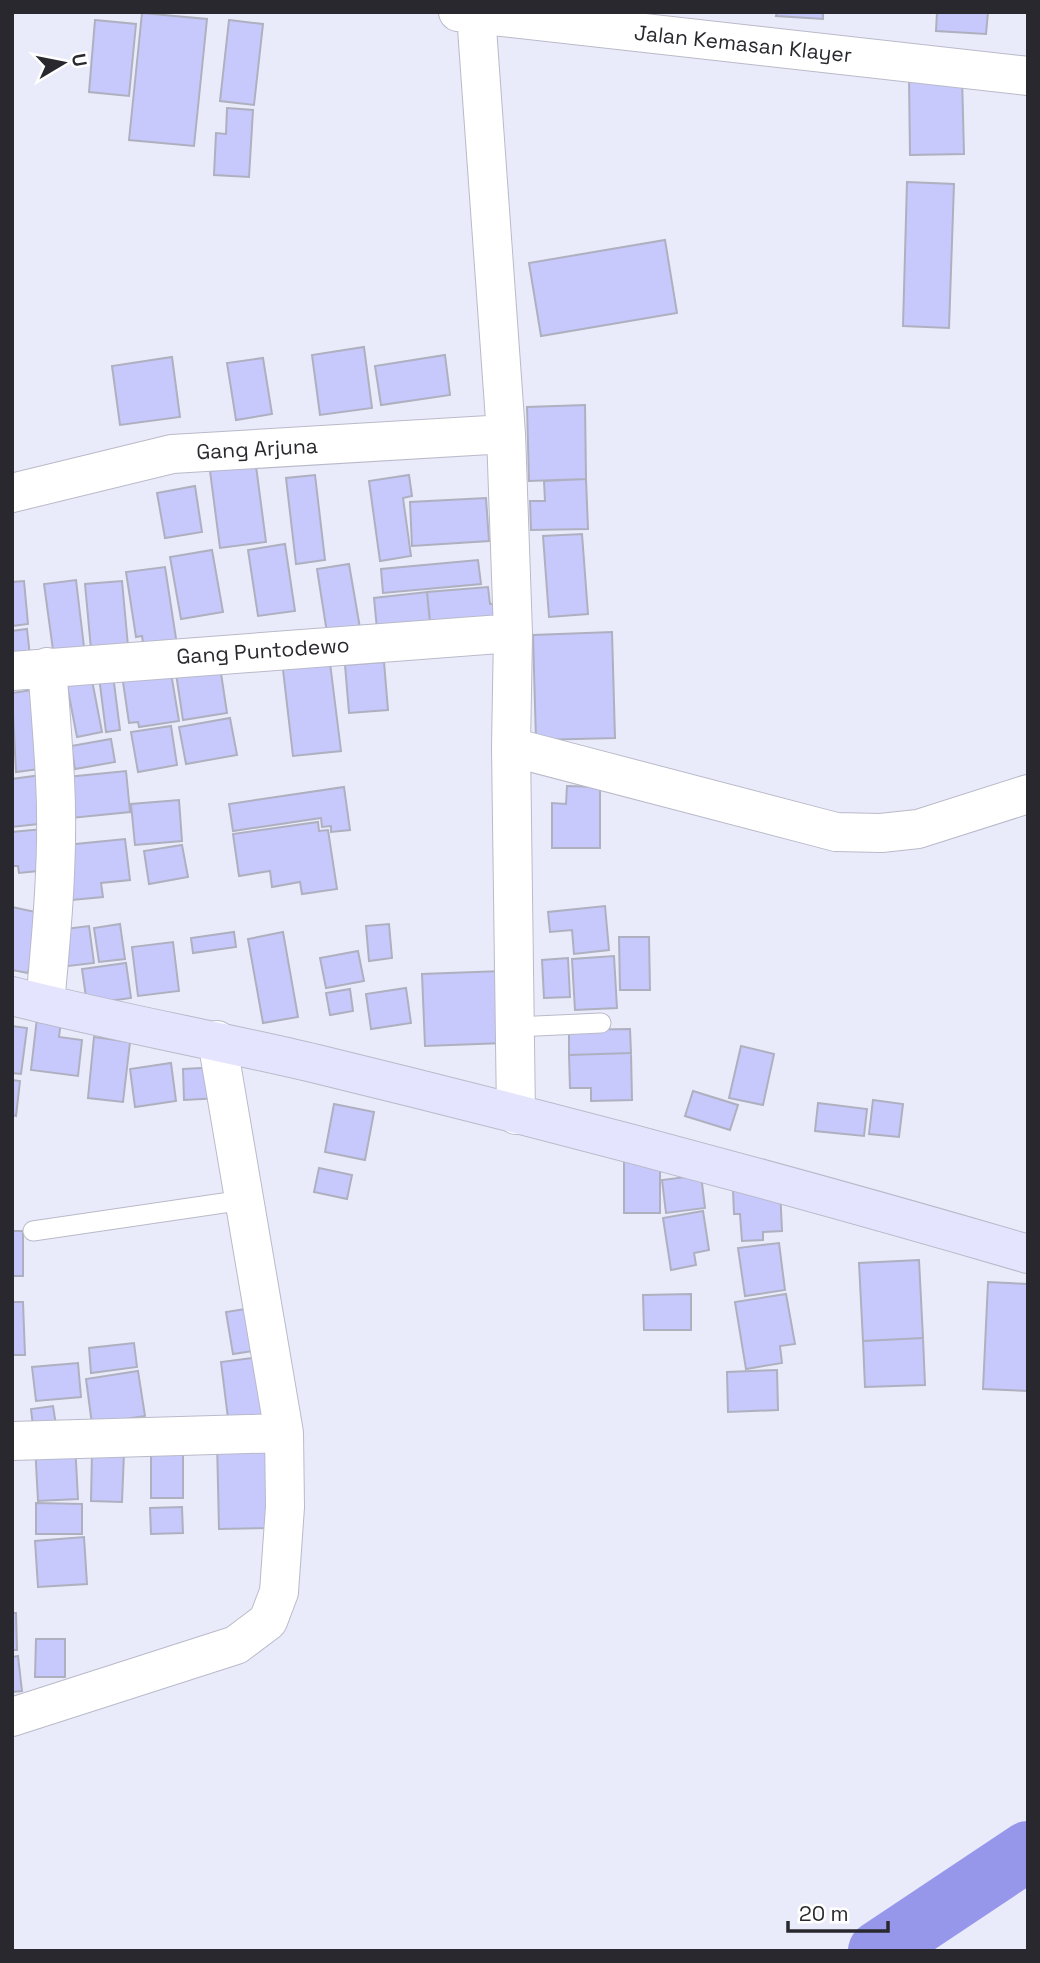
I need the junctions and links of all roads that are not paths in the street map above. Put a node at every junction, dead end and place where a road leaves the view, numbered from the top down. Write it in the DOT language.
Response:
graph roads {
  1 [pos="467,13"];
  2 [pos="1028,76"];
  3 [pos="506,434"];
  4 [pos="12,493"];
  5 [pos="513,633"];
  6 [pos="30,669"];
  7 [pos="511,747"];
  8 [pos="1028,794"];
  9 [pos="29,1000"];
  10 [pos="601,1023"];
  11 [pos="515,1027"];
  12 [pos="217,1040"];
  13 [pos="516,1115"];
  14 [pos="244,1200"];
  15 [pos="33,1231"];
  16 [pos="1028,1254"];
  17 [pos="284,1433"];
  18 [pos="12,1441"];
  19 [pos="12,1717"];
  1 -- 2 [label="street, Jalan Kemasan Klayer"];
  1 -- 3 [label="street"];
  3 -- 4 [label="street, Gang Arjuna"];
  3 -- 5 [label="street"];
  5 -- 6 [label="street, Gang Puntodewo"];
  5 -- 7 [label="street"];
  6 -- 9 [label="street"];
  7 -- 8 [label="street"];
  7 -- 11 [label="street"];
  9 -- 12 [label="street"];
  10 -- 11 [label="lane"];
  11 -- 13 [label="street"];
  12 -- 13 [label="street"];
  12 -- 14 [label="street"];
  13 -- 16 [label="street"];
  14 -- 15 [label="lane"];
  14 -- 17 [label="street"];
  17 -- 18 [label="street"];
  17 -- 19 [label="street"];
}
